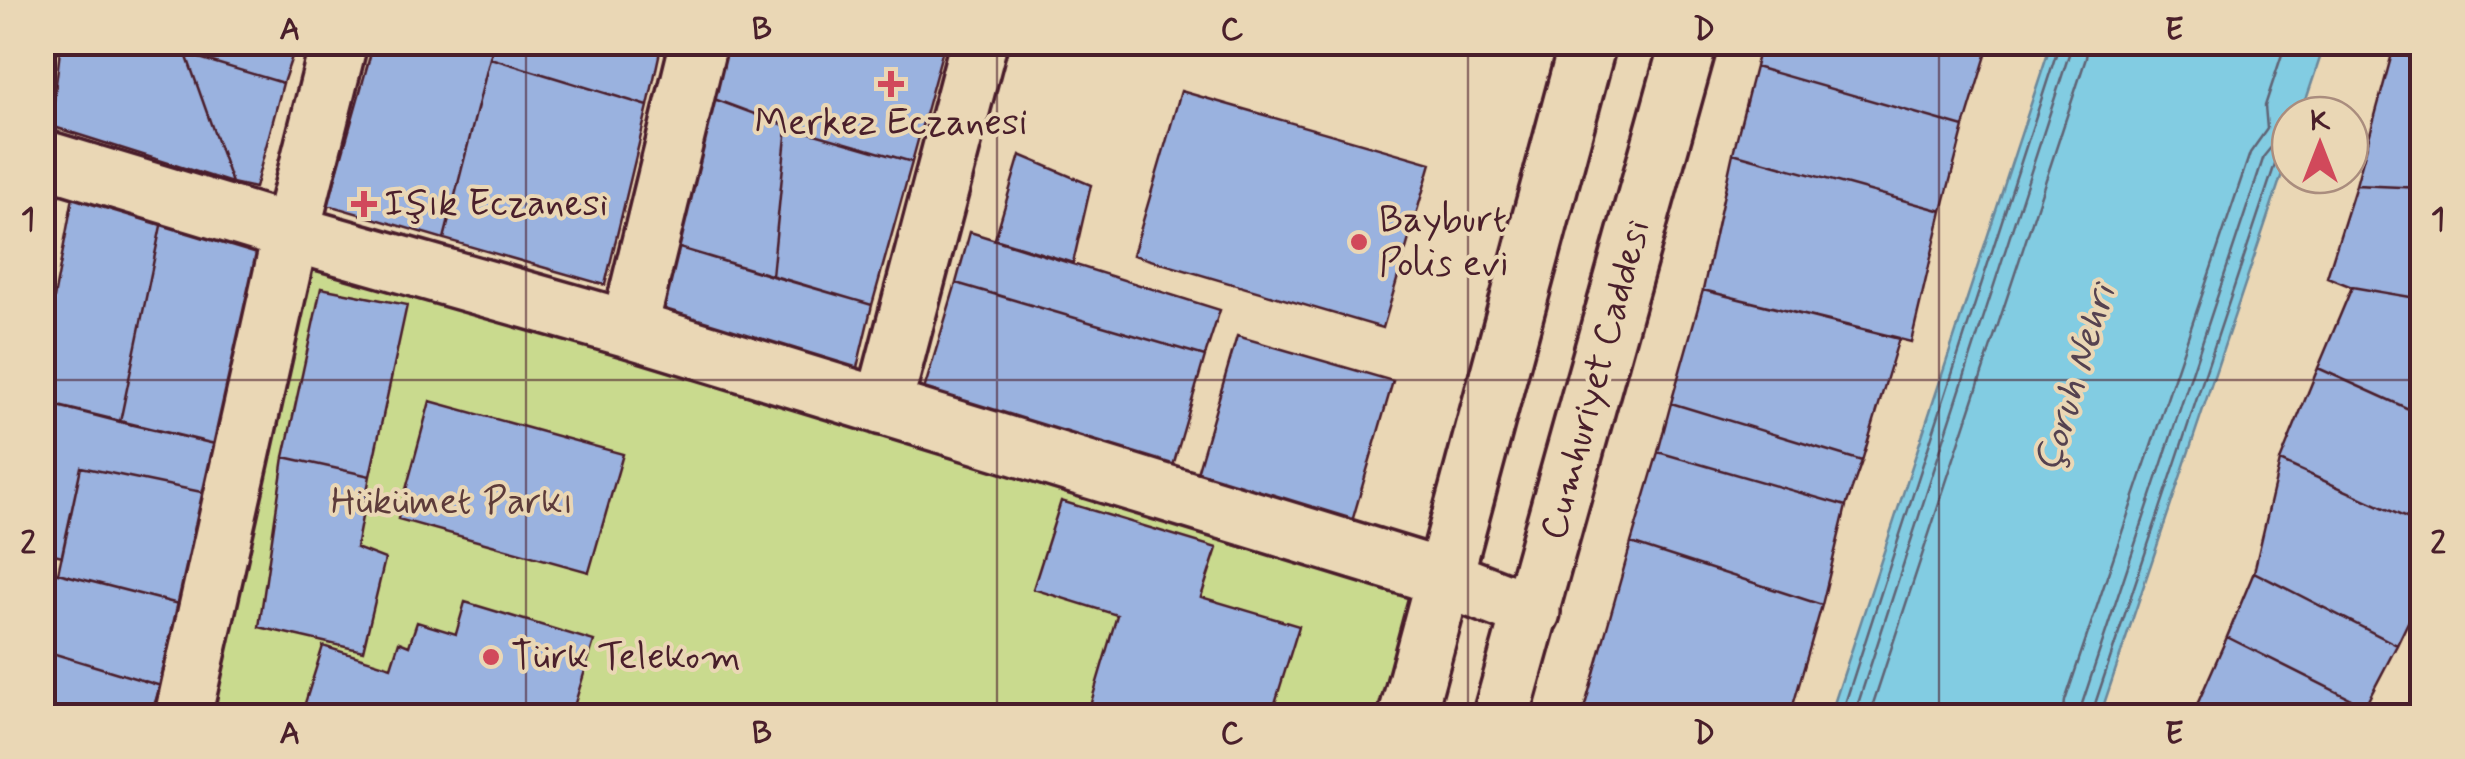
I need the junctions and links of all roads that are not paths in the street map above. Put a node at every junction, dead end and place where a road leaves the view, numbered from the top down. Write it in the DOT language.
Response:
graph roads {
  1 [pos="339,42"];
  2 [pos="699,42"];
  3 [pos="979,42"];
  4 [pos="1588,42"];
  5 [pos="1690,42"];
  6 [pos="42,158"];
  7 [pos="291,234"];
  8 [pos="629,329"];
  9 [pos="883,407"];
  10 [pos="1444,578"];
  11 [pos="1532,612"];
  12 [pos="184,716"];
  13 [pos="1406,716"];
  14 [pos="1501,716"];
  1 -- 7 [label="street"];
  2 -- 8 [label="street"];
  3 -- 9 [label="street"];
  4 -- 10 [label="street"];
  5 -- 11 [label="street, Cumhuriyet Caddesi"];
  6 -- 7 [label="street"];
  7 -- 8 [label="street"];
  7 -- 12 [label="street"];
  8 -- 9 [label="street"];
  9 -- 10 [label="street"];
  10 -- 11 [label="street"];
  10 -- 13 [label="street"];
  11 -- 14 [label="street, Cumhuriyet Caddesi"];
}
